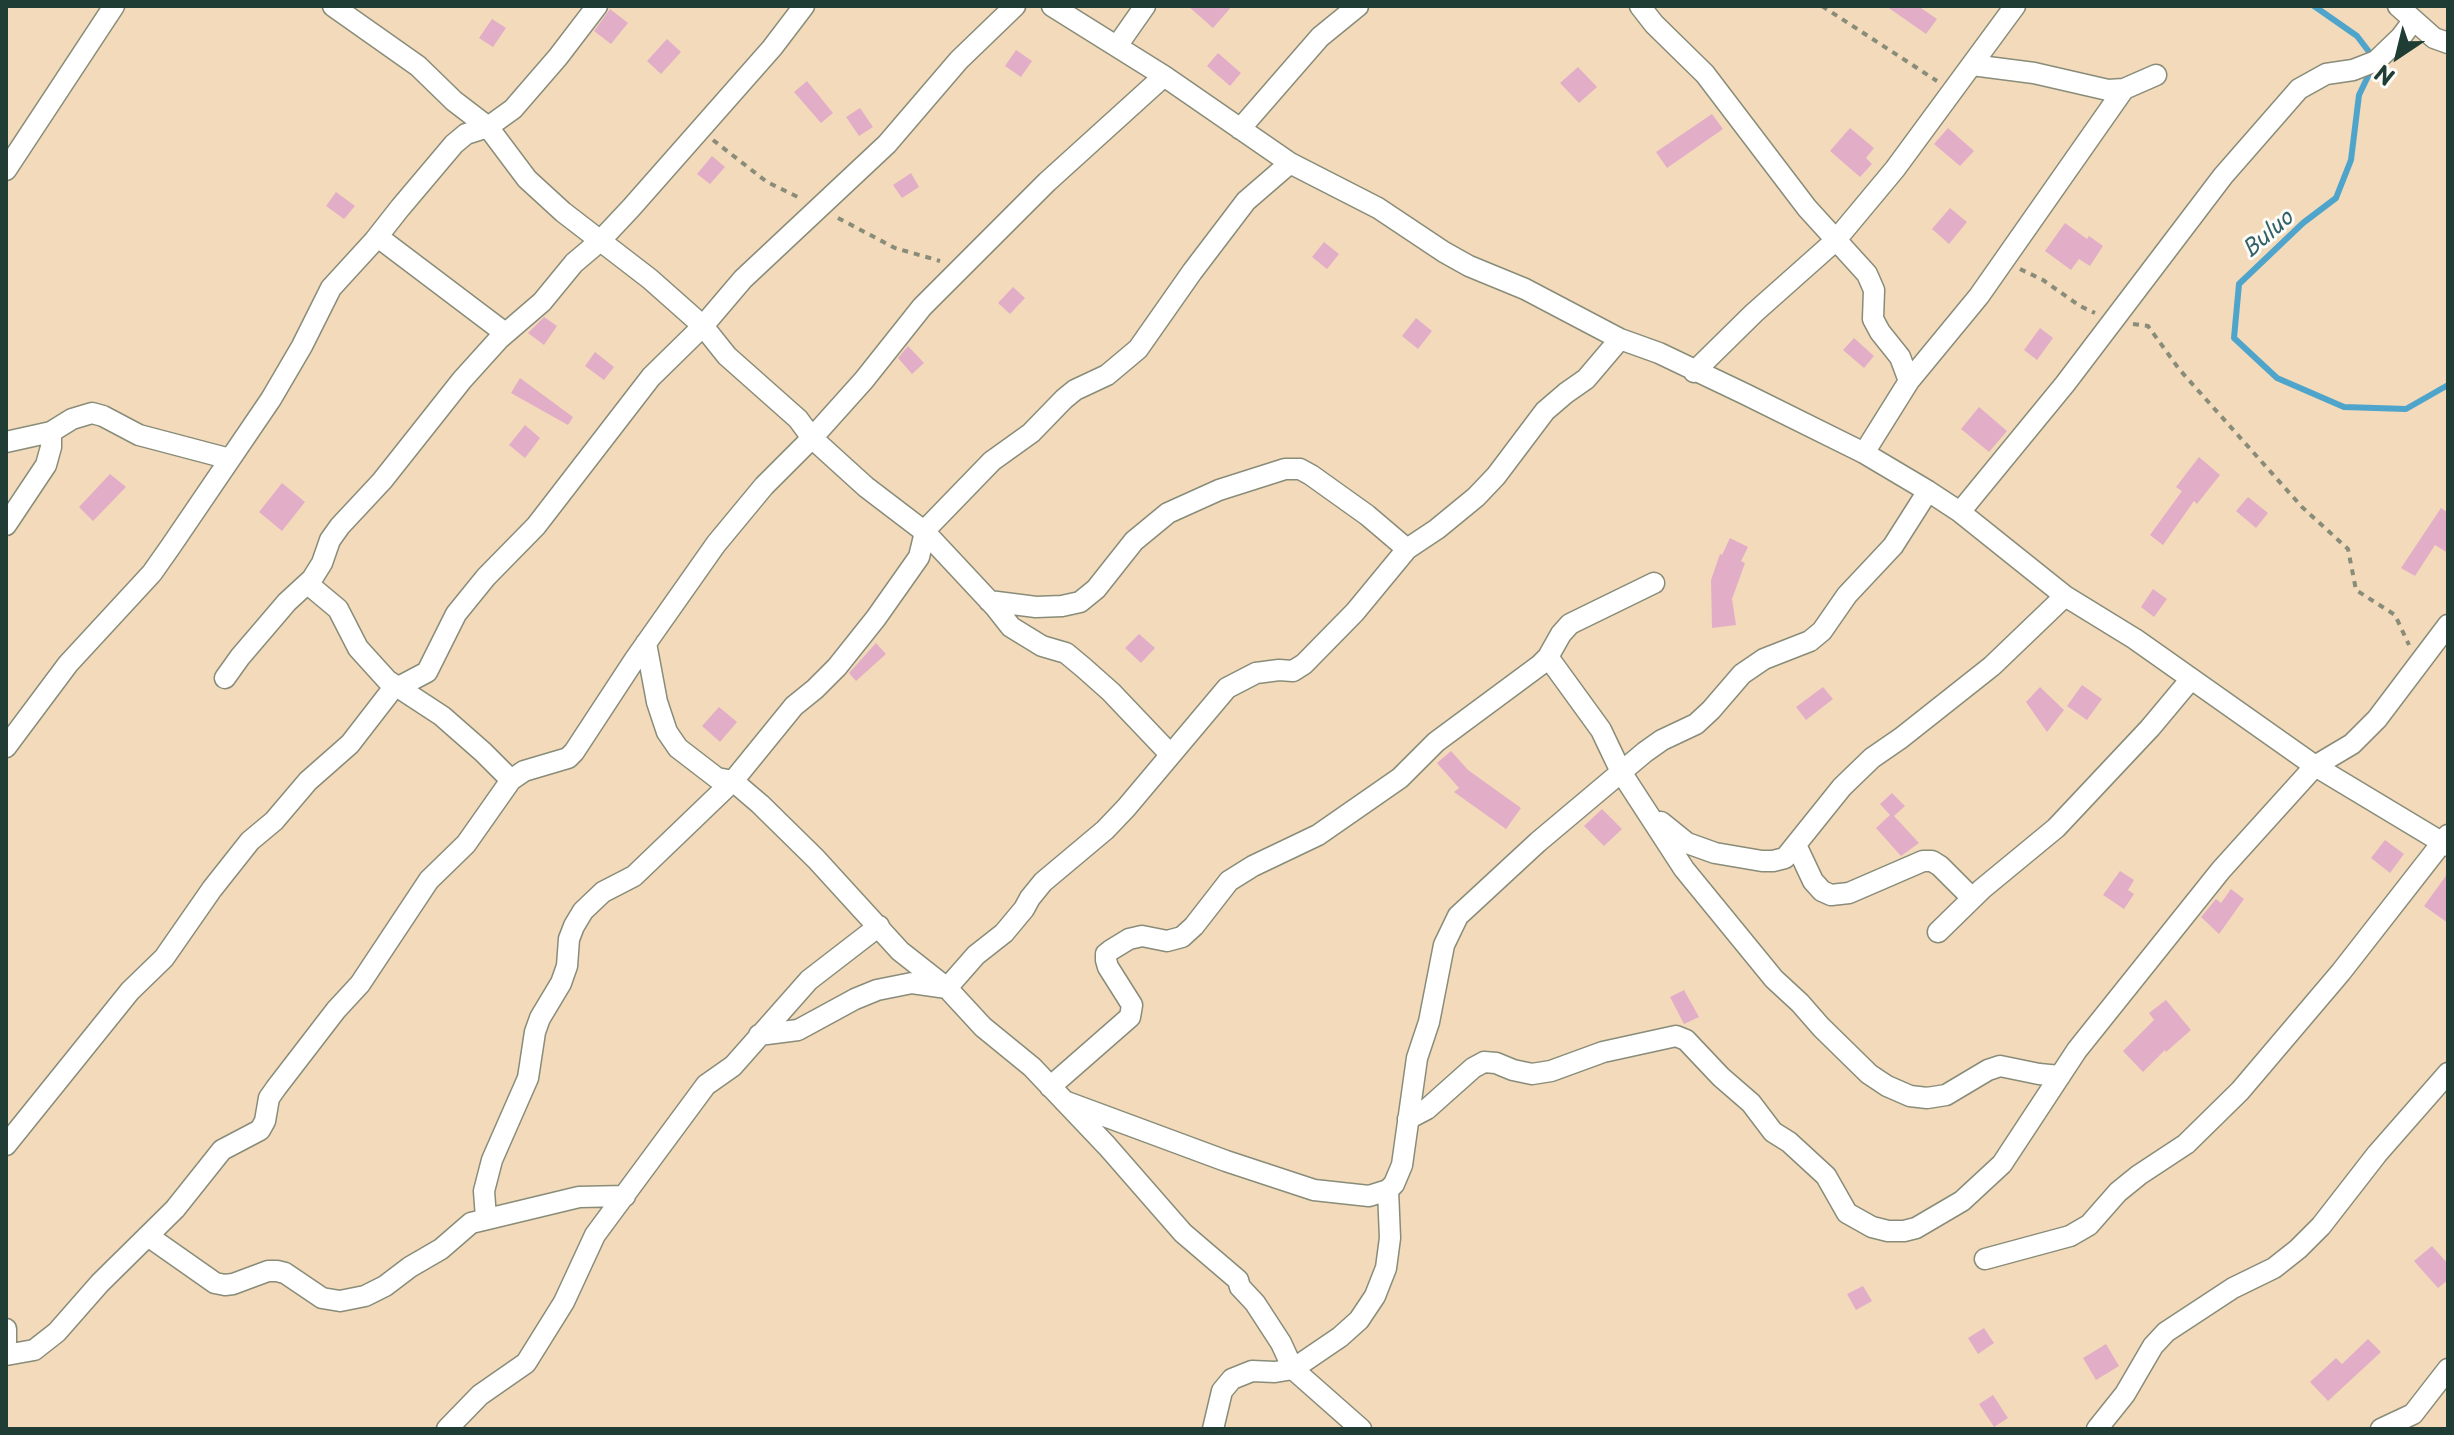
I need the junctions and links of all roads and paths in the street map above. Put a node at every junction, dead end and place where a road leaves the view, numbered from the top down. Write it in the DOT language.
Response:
graph roads {
  1 [pos="114,6"];
  2 [pos="333,6"];
  3 [pos="597,6"];
  4 [pos="804,6"];
  5 [pos="1015,6"];
  6 [pos="1052,6"];
  7 [pos="1145,6"];
  8 [pos="1358,6"];
  9 [pos="1640,6"];
  10 [pos="1822,6"];
  11 [pos="2015,6"];
  12 [pos="2398,6"];
  13 [pos="2413,21"];
  14 [pos="2448,43"];
  15 [pos="1117,46"];
  16 [pos="1972,65"];
  17 [pos="2156,75"];
  18 [pos="1164,76"];
  19 [pos="2124,89"];
  20 [pos="1953,91"];
  21 [pos="488,127"];
  22 [pos="1240,129"];
  23 [pos="1290,163"];
  24 [pos="6,170"];
  25 [pos="378,237"];
  26 [pos="600,241"];
  27 [pos="1835,241"];
  28 [pos="2003,261"];
  29 [pos="2112,321"];
  30 [pos="703,326"];
  31 [pos="505,333"];
  32 [pos="1620,339"];
  33 [pos="1694,372"];
  34 [pos="1909,381"];
  35 [pos="51,432"];
  36 [pos="812,438"];
  37 [pos="6,442"];
  38 [pos="1864,453"];
  39 [pos="230,459"];
  40 [pos="1928,491"];
  41 [pos="1960,512"];
  42 [pos="6,525"];
  43 [pos="925,532"];
  44 [pos="1407,549"];
  45 [pos="1654,583"];
  46 [pos="308,584"];
  47 [pos="2065,596"];
  48 [pos="989,601"];
  49 [pos="2448,625"];
  50 [pos="646,643"];
  51 [pos="1548,657"];
  52 [pos="2418,666"];
  53 [pos="225,678"];
  54 [pos="2191,679"];
  55 [pos="397,687"];
  56 [pos="6,747"];
  57 [pos="1170,754"];
  58 [pos="2315,766"];
  59 [pos="1621,772"];
  60 [pos="511,780"];
  61 [pos="733,781"];
  62 [pos="1641,803"];
  63 [pos="2446,842"];
  64 [pos="1796,845"];
  65 [pos="1972,898"];
  66 [pos="879,926"];
  67 [pos="1938,932"];
  68 [pos="947,988"];
  69 [pos="759,1035"];
  70 [pos="2448,1073"];
  71 [pos="2060,1076"];
  72 [pos="1057,1094"];
  73 [pos="1408,1119"];
  74 [pos="6,1145"];
  75 [pos="1388,1190"];
  76 [pos="625,1196"];
  77 [pos="486,1218"];
  78 [pos="148,1236"];
  79 [pos="1985,1259"];
  80 [pos="6,1329"];
  81 [pos="6,1342"];
  82 [pos="6,1355"];
  83 [pos="1293,1369"];
  84 [pos="2448,1369"];
  85 [pos="2409,1421"];
  86 [pos="447,1429"];
  87 [pos="1213,1429"];
  88 [pos="1361,1429"];
  89 [pos="2097,1429"];
  90 [pos="2381,1429"];
  1 -- 24 [label="street"];
  2 -- 21 [label="street"];
  3 -- 21 [label="street"];
  4 -- 26 [label="street"];
  5 -- 30 [label="street"];
  6 -- 15 [label="street"];
  7 -- 15 [label="street"];
  8 -- 22 [label="street"];
  9 -- 27 [label="street"];
  10 -- 20 [label="path"];
  11 -- 16 [label="street"];
  12 -- 13 [label="street"];
  13 -- 14 [label="street"];
  13 -- 29 [label="street"];
  15 -- 18 [label="street"];
  16 -- 19 [label="street"];
  16 -- 20 [label="street"];
  17 -- 19 [label="street"];
  18 -- 22 [label="street"];
  18 -- 36 [label="street"];
  19 -- 28 [label="street"];
  20 -- 27 [label="street"];
  21 -- 25 [label="street"];
  21 -- 26 [label="street"];
  22 -- 23 [label="street"];
  23 -- 32 [label="street"];
  23 -- 43 [label="street"];
  25 -- 31 [label="street"];
  25 -- 39 [label="street"];
  26 -- 30 [label="street"];
  26 -- 31 [label="street"];
  27 -- 33 [label="street"];
  27 -- 34 [label="street"];
  28 -- 29 [label="path"];
  28 -- 34 [label="street"];
  29 -- 41 [label="street"];
  29 -- 52 [label="path"];
  30 -- 36 [label="street"];
  30 -- 55 [label="street"];
  31 -- 46 [label="street"];
  32 -- 33 [label="street"];
  32 -- 44 [label="street"];
  33 -- 38 [label="street"];
  34 -- 38 [label="street"];
  35 -- 37 [label="street"];
  35 -- 39 [label="street"];
  35 -- 42 [label="street"];
  36 -- 43 [label="street"];
  36 -- 50 [label="street"];
  38 -- 40 [label="street"];
  39 -- 56 [label="street"];
  40 -- 41 [label="street"];
  40 -- 59 [label="street"];
  41 -- 47 [label="street"];
  43 -- 48 [label="street"];
  43 -- 61 [label="street"];
  44 -- 48 [label="street"];
  44 -- 57 [label="street"];
  45 -- 51 [label="street"];
  46 -- 53 [label="street"];
  46 -- 55 [label="street"];
  47 -- 54 [label="street"];
  47 -- 64 [label="street"];
  48 -- 57 [label="street"];
  49 -- 52 [label="street"];
  50 -- 60 [label="street"];
  50 -- 61 [label="street"];
  51 -- 59 [label="street"];
  51 -- 72 [label="street"];
  52 -- 58 [label="street"];
  54 -- 58 [label="street"];
  54 -- 65 [label="street"];
  55 -- 60 [label="street"];
  55 -- 74 [label="street"];
  57 -- 68 [label="street"];
  58 -- 63 [label="street"];
  58 -- 71 [label="street"];
  59 -- 62 [label="street"];
  59 -- 73 [label="street"];
  60 -- 78 [label="street"];
  61 -- 66 [label="street"];
  61 -- 77 [label="street"];
  62 -- 64 [label="street"];
  62 -- 71 [label="street"];
  63 -- 79 [label="street"];
  64 -- 65 [label="street"];
  65 -- 67 [label="street"];
  66 -- 68 [label="street"];
  66 -- 69 [label="street"];
  68 -- 69 [label="street"];
  68 -- 72 [label="street"];
  69 -- 76 [label="street"];
  70 -- 89 [label="street"];
  71 -- 73 [label="street"];
  72 -- 75 [label="street"];
  72 -- 83 [label="street"];
  73 -- 75 [label="street"];
  75 -- 83 [label="street"];
  76 -- 77 [label="street"];
  76 -- 86 [label="street"];
  77 -- 78 [label="street"];
  78 -- 82 [label="street"];
  80 -- 81 [label="street"];
  83 -- 87 [label="street"];
  83 -- 88 [label="street"];
  84 -- 85 [label="street"];
  85 -- 90 [label="street"];
}
